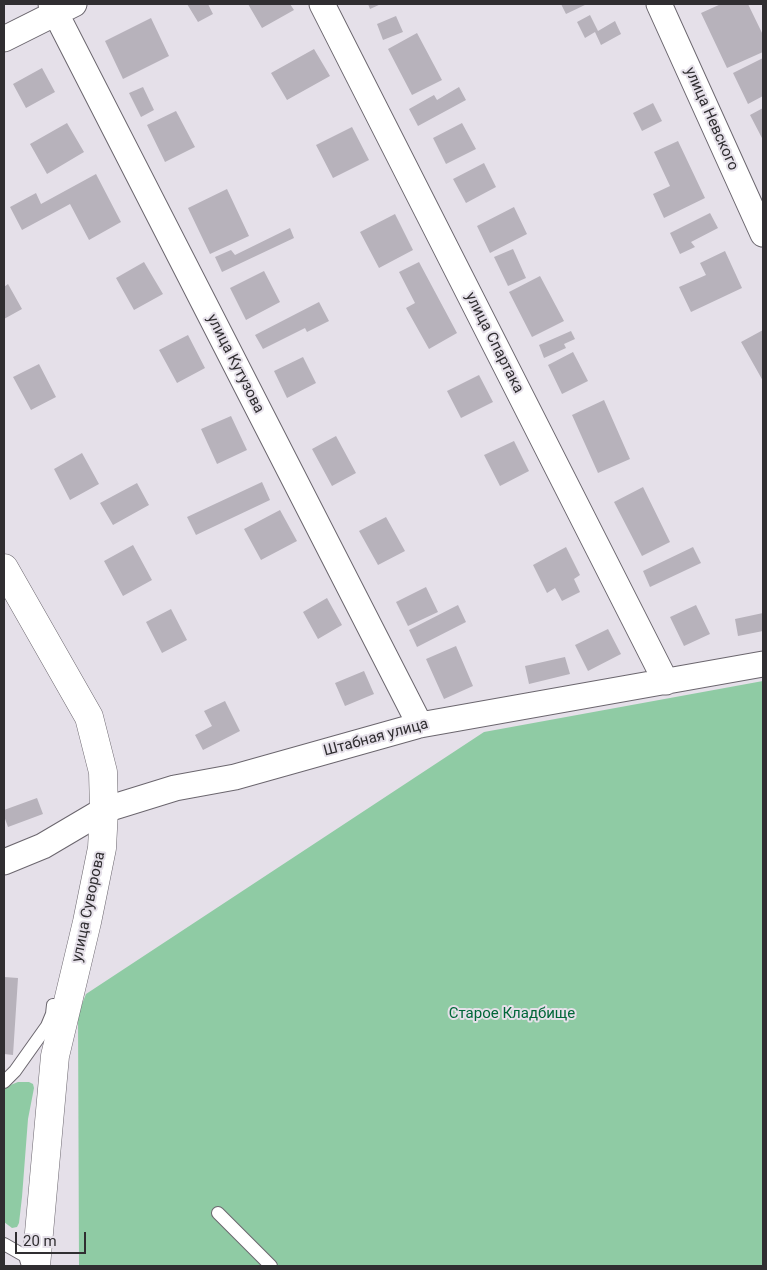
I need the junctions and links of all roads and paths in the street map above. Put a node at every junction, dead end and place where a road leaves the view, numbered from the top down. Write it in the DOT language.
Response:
graph roads {
  1 [pos="322,4"];
  2 [pos="659,4"];
  3 [pos="60,7"];
  4 [pos="4,39"];
  5 [pos="763,234"];
  6 [pos="4,568"];
  7 [pos="763,664"];
  8 [pos="666,682"];
  9 [pos="420,725"];
  10 [pos="104,810"];
  11 [pos="4,862"];
  12 [pos="74,976"];
  13 [pos="4,1082"];
  14 [pos="218,1214"];
  15 [pos="4,1244"];
  16 [pos="28,1266"];
  17 [pos="36,1266"];
  18 [pos="271,1266"];
  1 -- 8 [label="street, улица Спартака"];
  2 -- 5 [label="street, улица Невского"];
  3 -- 4 [label="street"];
  3 -- 9 [label="street, улица Кутузова"];
  6 -- 10 [label="street, улица Суворова"];
  7 -- 8 [label="street, Штабная улица"];
  8 -- 9 [label="street, Штабная улица"];
  9 -- 10 [label="street, Штабная улица"];
  10 -- 11 [label="street, Штабная улица"];
  10 -- 12 [label="street, улица Суворова"];
  12 -- 13 [label="lane"];
  12 -- 17 [label="street, улица Суворова"];
  14 -- 18 [label="lane"];
  15 -- 16 [label="lane"];
}
